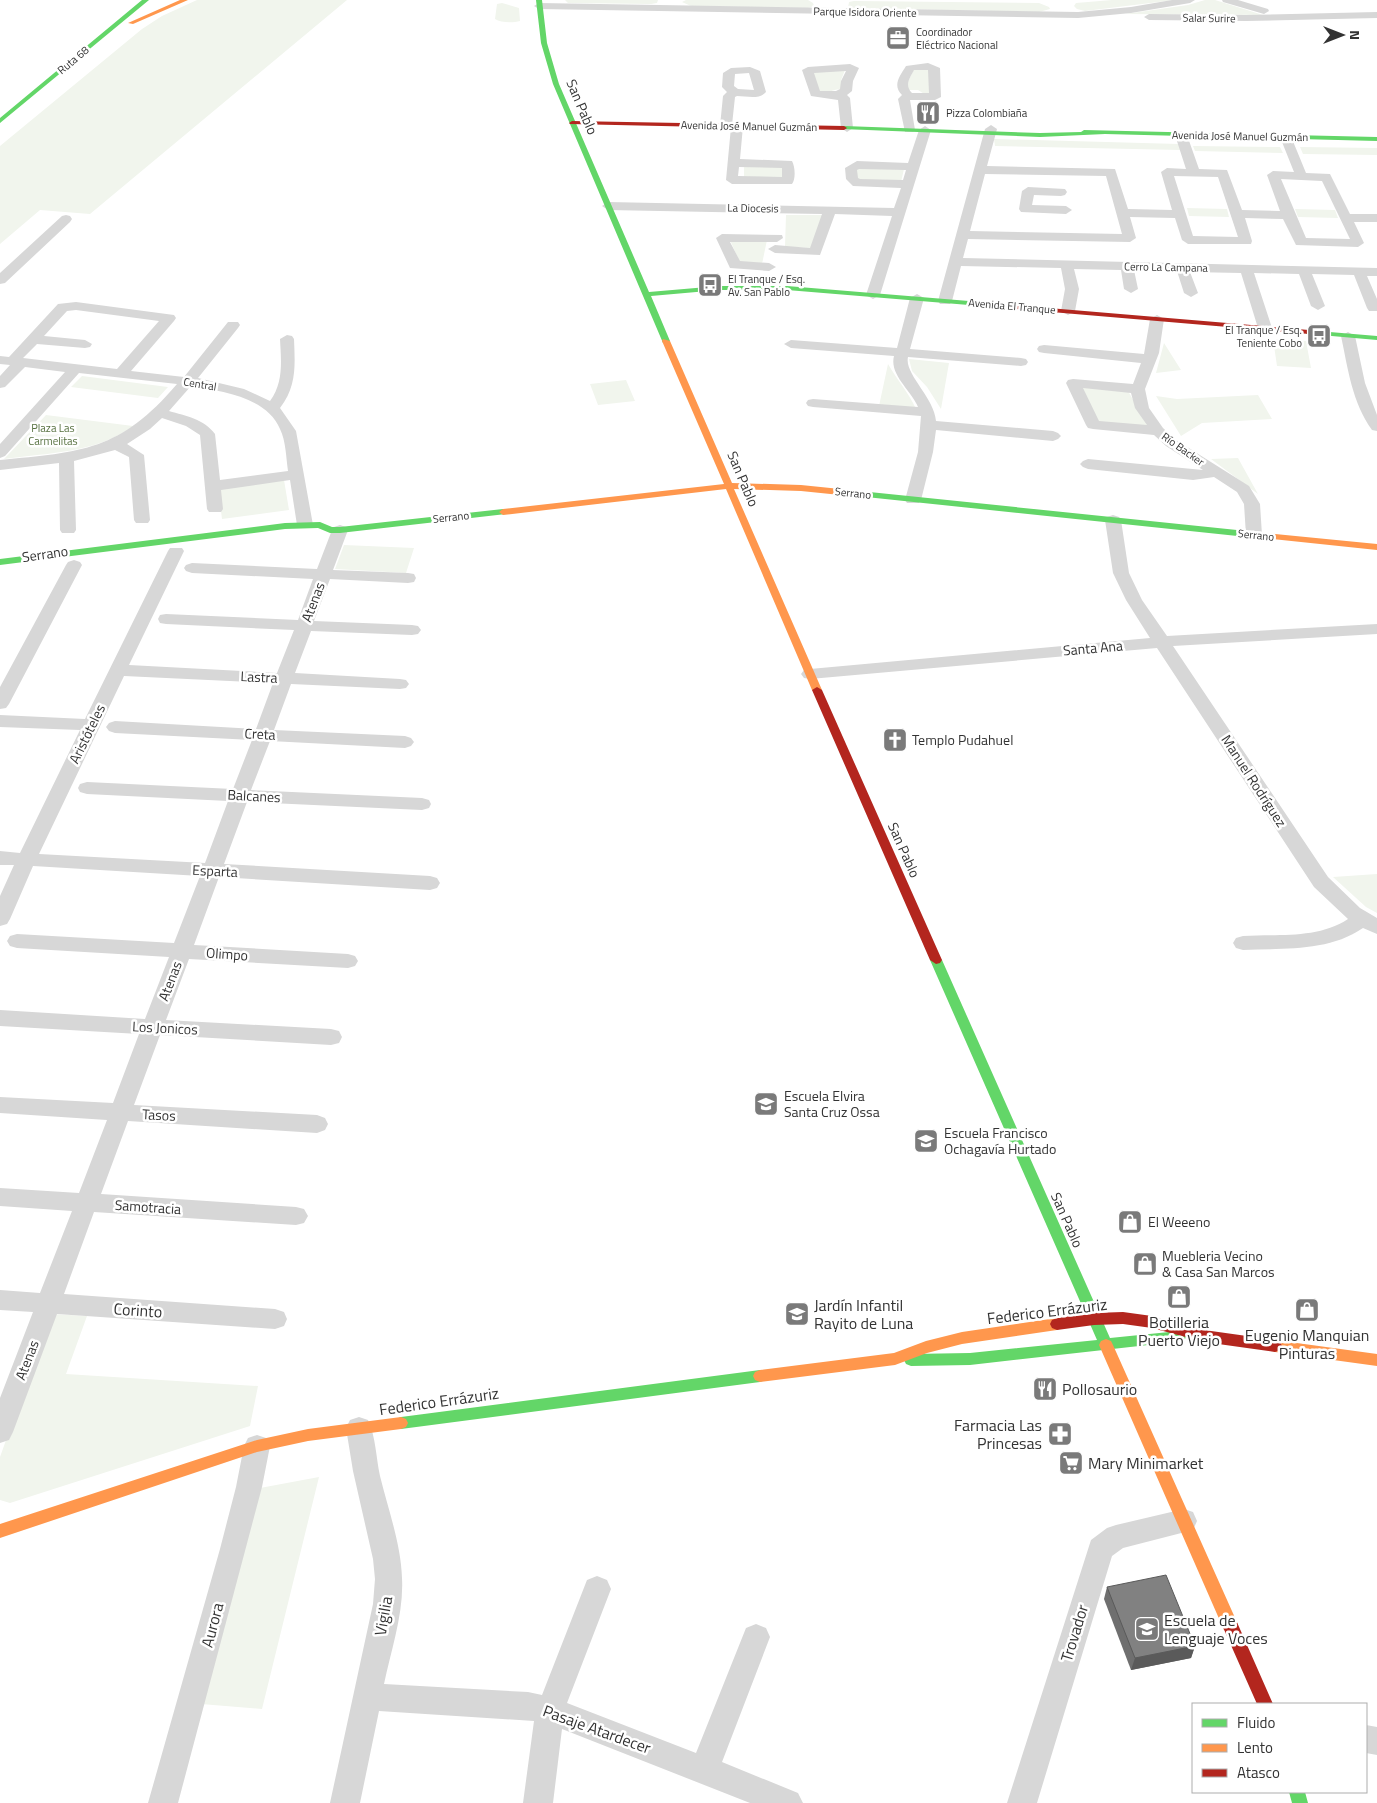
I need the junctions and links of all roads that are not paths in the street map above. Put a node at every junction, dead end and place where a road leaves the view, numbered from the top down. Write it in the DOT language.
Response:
graph roads {
  1 [pos="129,0"];
  2 [pos="146,0"];
  3 [pos="163,0"];
  4 [pos="185,0"];
  5 [pos="826,0"];
  6 [pos="841,0"];
  7 [pos="1190,0"];
  8 [pos="1227,0"];
  9 [pos="539,3"];
  10 [pos="674,4"];
  11 [pos="1070,5"];
  12 [pos="824,12"];
  13 [pos="841,12"];
  14 [pos="1078,15"];
  15 [pos="1340,15"];
  16 [pos="1377,15"];
  17 [pos="92,30"];
  18 [pos="96,41"];
  19 [pos="734,92"];
  20 [pos="838,95"];
  21 [pos="909,96"];
  22 [pos="0,121"];
  23 [pos="572,123"];
  24 [pos="732,126"];
  25 [pos="847,128"];
  26 [pos="909,130"];
  27 [pos="925,130"];
  28 [pos="991,131"];
  29 [pos="1182,135"];
  30 [pos="1286,137"];
  31 [pos="1377,139"];
  32 [pos="734,163"];
  33 [pos="914,167"];
  34 [pos="980,170"];
  35 [pos="1057,172"];
  36 [pos="1194,173"];
  37 [pos="1301,175"];
  38 [pos="732,180"];
  39 [pos="909,184"];
  40 [pos="1061,192"];
  41 [pos="608,206"];
  42 [pos="730,208"];
  43 [pos="830,210"];
  44 [pos="898,212"];
  45 [pos="1123,213"];
  46 [pos="1180,214"];
  47 [pos="1237,214"];
  48 [pos="1288,215"];
  49 [pos="1347,218"];
  50 [pos="1377,218"];
  51 [pos="66,219"];
  52 [pos="1069,224"];
  53 [pos="776,229"];
  54 [pos="962,235"];
  55 [pos="1330,243"];
  56 [pos="1100,252"];
  57 [pos="1220,254"];
  58 [pos="955,262"];
  59 [pos="1067,265"];
  60 [pos="1127,266"];
  61 [pos="769,267"];
  62 [pos="1182,268"];
  63 [pos="1246,269"];
  64 [pos="1304,270"];
  65 [pos="1342,271"];
  66 [pos="1359,272"];
  67 [pos="1377,272"];
  68 [pos="0,280"];
  69 [pos="766,287"];
  70 [pos="1131,290"];
  71 [pos="1191,293"];
  72 [pos="647,294"];
  73 [pos="873,295"];
  74 [pos="917,298"];
  75 [pos="945,301"];
  76 [pos="1318,306"];
  77 [pos="1374,308"];
  78 [pos="1068,311"];
  79 [pos="1157,319"];
  80 [pos="233,325"];
  81 [pos="1265,328"];
  82 [pos="1348,336"];
  83 [pos="287,338"];
  84 [pos="1377,338"];
  85 [pos="33,339"];
  86 [pos="84,344"];
  87 [pos="791,344"];
  88 [pos="1044,349"];
  89 [pos="901,352"];
  90 [pos="1149,359"];
  91 [pos="11,361"];
  92 [pos="1022,362"];
  93 [pos="74,370"];
  94 [pos="120,374"];
  95 [pos="186,381"];
  96 [pos="0,384"];
  97 [pos="1138,389"];
  98 [pos="1361,394"];
  99 [pos="1377,395"];
  100 [pos="812,403"];
  101 [pos="272,408"];
  102 [pos="159,413"];
  103 [pos="928,419"];
  104 [pos="1377,427"];
  105 [pos="1158,431"];
  106 [pos="1053,436"];
  107 [pos="116,444"];
  108 [pos="0,453"];
  109 [pos="66,457"];
  110 [pos="1088,464"];
  111 [pos="0,465"];
  112 [pos="1216,471"];
  113 [pos="296,476"];
  114 [pos="213,486"];
  115 [pos="730,486"];
  116 [pos="913,500"];
  117 [pos="215,510"];
  118 [pos="142,520"];
  119 [pos="1112,520"];
  120 [pos="305,525"];
  121 [pos="68,530"];
  122 [pos="330,533"];
  123 [pos="1254,535"];
  124 [pos="1377,547"];
  125 [pos="195,549"];
  126 [pos="176,551"];
  127 [pos="129,558"];
  128 [pos="0,562"];
  129 [pos="78,565"];
  130 [pos="55,568"];
  131 [pos="192,568"];
  132 [pos="324,574"];
  133 [pos="408,578"];
  134 [pos="166,620"];
  135 [pos="304,626"];
  136 [pos="1377,628"];
  137 [pos="412,630"];
  138 [pos="1161,642"];
  139 [pos="118,670"];
  140 [pos="810,674"];
  141 [pos="284,678"];
  142 [pos="400,684"];
  143 [pos="0,704"];
  144 [pos="0,720"];
  145 [pos="91,726"];
  146 [pos="115,727"];
  147 [pos="262,734"];
  148 [pos="405,742"];
  149 [pos="86,788"];
  150 [pos="241,795"];
  151 [pos="422,804"];
  152 [pos="0,858"];
  153 [pos="26,860"];
  154 [pos="211,870"];
  155 [pos="430,883"];
  156 [pos="0,919"];
  157 [pos="1369,923"];
  158 [pos="17,941"];
  159 [pos="1243,943"];
  160 [pos="181,951"];
  161 [pos="348,961"];
  162 [pos="0,1018"];
  163 [pos="152,1027"];
  164 [pos="330,1037"];
  165 [pos="0,1106"];
  166 [pos="120,1112"];
  167 [pos="317,1124"];
  168 [pos="0,1197"];
  169 [pos="86,1203"];
  170 [pos="296,1216"];
  171 [pos="0,1300"];
  172 [pos="48,1303"];
  173 [pos="275,1319"];
  174 [pos="1094,1319"];
  175 [pos="1204,1336"];
  176 [pos="1105,1345"];
  177 [pos="895,1359"];
  178 [pos="1377,1360"];
  179 [pos="2,1422"];
  180 [pos="359,1428"];
  181 [pos="256,1446"];
  182 [pos="1184,1521"];
  183 [pos="0,1531"];
  184 [pos="597,1589"];
  185 [pos="756,1637"];
  186 [pos="367,1697"];
  187 [pos="1265,1703"];
  188 [pos="550,1710"];
  189 [pos="704,1770"];
  190 [pos="163,1803"];
  191 [pos="344,1803"];
  192 [pos="538,1803"];
  193 [pos="788,1803"];
  194 [pos="1022,1803"];
  1 -- 17 [label="main road, Ruta 68"];
  2 -- 18 [label="main road, Ruta 68"];
  3 -- 18 [label="main road"];
  4 -- 18 [label="main road"];
  5 -- 12 [label="street"];
  6 -- 13 [label="street"];
  7 -- 14 [label="street, Parque Isidora Oriente"];
  8 -- 15 [label="street, Salar Surire"];
  9 -- 10 [label="street, Parque Isidora Oriente"];
  9 -- 23 [label="main road, San Pablo"];
  10 -- 12 [label="street, Parque Isidora Oriente"];
  11 -- 14 [label="street"];
  12 -- 13 [label="street, Parque Isidora Oriente"];
  13 -- 14 [label="street, Parque Isidora Oriente"];
  14 -- 15 [label="street, Salar Surire"];
  15 -- 16 [label="street, Salar Surire"];
  18 -- 22 [label="main road, Ruta 68"];
  19 -- 24 [label="street"];
  20 -- 25 [label="street"];
  21 -- 26 [label="street"];
  23 -- 24 [label="main road, Avenida José Manuel Guzmán"];
  23 -- 41 [label="main road, San Pablo"];
  24 -- 25 [label="main road, Avenida José Manuel Guzmán"];
  24 -- 32 [label="street"];
  25 -- 26 [label="main road, Avenida José Manuel Guzmán"];
  26 -- 27 [label="main road, Avenida José Manuel Guzmán"];
  27 -- 28 [label="main road, Avenida José Manuel Guzmán"];
  27 -- 33 [label="street"];
  28 -- 29 [label="main road, Avenida José Manuel Guzmán"];
  28 -- 34 [label="street"];
  29 -- 30 [label="main road, Avenida José Manuel Guzmán"];
  29 -- 36 [label="street"];
  30 -- 31 [label="main road, Avenida José Manuel Guzmán"];
  30 -- 37 [label="street"];
  32 -- 38 [label="street"];
  32 -- 38 [label="street"];
  33 -- 39 [label="street"];
  33 -- 39 [label="street"];
  34 -- 35 [label="street"];
  34 -- 54 [label="street"];
  35 -- 40 [label="street"];
  35 -- 45 [label="street"];
  36 -- 46 [label="street"];
  36 -- 47 [label="street"];
  37 -- 48 [label="street"];
  37 -- 49 [label="street"];
  38 -- 42 [label="street"];
  39 -- 44 [label="street"];
  40 -- 52 [label="street"];
  40 -- 52 [label="street"];
  41 -- 42 [label="street, La Diocesis"];
  41 -- 72 [label="main road, San Pablo"];
  42 -- 53 [label="street, La Diocesis"];
  43 -- 44 [label="street, La Diocesis"];
  43 -- 53 [label="street, La Diocesis"];
  43 -- 53 [label="street"];
  44 -- 73 [label="street"];
  45 -- 46 [label="street"];
  45 -- 56 [label="street"];
  46 -- 57 [label="street"];
  47 -- 48 [label="street"];
  47 -- 57 [label="street"];
  48 -- 55 [label="street"];
  49 -- 50 [label="street"];
  49 -- 55 [label="street"];
  51 -- 68 [label="street"];
  52 -- 54 [label="street"];
  52 -- 56 [label="street"];
  53 -- 61 [label="street"];
  53 -- 61 [label="street"];
  54 -- 58 [label="street"];
  55 -- 65 [label="street"];
  56 -- 59 [label="street, Cerro La Campana"];
  56 -- 60 [label="street, Cerro La Campana"];
  57 -- 62 [label="street, Cerro La Campana"];
  57 -- 63 [label="street, Cerro La Campana"];
  58 -- 59 [label="street, Cerro La Campana"];
  58 -- 75 [label="street"];
  59 -- 78 [label="street"];
  60 -- 62 [label="street, Cerro La Campana"];
  60 -- 70 [label="street"];
  61 -- 69 [label="street"];
  62 -- 71 [label="street"];
  63 -- 64 [label="street, Cerro La Campana"];
  63 -- 81 [label="street"];
  64 -- 65 [label="street, Cerro La Campana"];
  64 -- 76 [label="street"];
  65 -- 66 [label="street, Cerro La Campana"];
  66 -- 67 [label="street, Cerro La Campana"];
  66 -- 77 [label="street"];
  69 -- 72 [label="main road, Avenida El Tranque"];
  69 -- 73 [label="main road, Avenida El Tranque"];
  72 -- 115 [label="main road, San Pablo"];
  73 -- 74 [label="main road, Avenida El Tranque"];
  74 -- 75 [label="main road, Avenida El Tranque"];
  74 -- 89 [label="street"];
  75 -- 78 [label="main road, Avenida El Tranque"];
  78 -- 79 [label="main road, Avenida El Tranque"];
  79 -- 81 [label="main road, Avenida El Tranque"];
  79 -- 90 [label="street"];
  80 -- 95 [label="street"];
  81 -- 82 [label="main road, Avenida El Tranque"];
  82 -- 84 [label="main road, Avenida El Tranque"];
  82 -- 98 [label="street"];
  83 -- 101 [label="street"];
  85 -- 86 [label="street"];
  85 -- 91 [label="street"];
  85 -- 94 [label="street"];
  87 -- 89 [label="street"];
  88 -- 90 [label="street"];
  89 -- 92 [label="street"];
  89 -- 103 [label="street"];
  90 -- 97 [label="street"];
  91 -- 93 [label="street, Central"];
  91 -- 96 [label="street"];
  93 -- 94 [label="street, Central"];
  93 -- 108 [label="street"];
  94 -- 95 [label="street, Central"];
  95 -- 101 [label="street, Central"];
  95 -- 102 [label="street"];
  97 -- 105 [label="street, Río Backer"];
  97 -- 105 [label="street"];
  98 -- 99 [label="street"];
  98 -- 104 [label="street"];
  100 -- 103 [label="street"];
  101 -- 113 [label="street, Central"];
  102 -- 107 [label="street"];
  102 -- 114 [label="street"];
  103 -- 106 [label="street"];
  103 -- 116 [label="street"];
  105 -- 112 [label="street, Río Backer"];
  107 -- 109 [label="street"];
  107 -- 118 [label="street"];
  109 -- 111 [label="street"];
  109 -- 121 [label="street"];
  110 -- 112 [label="street"];
  112 -- 123 [label="street, Río Backer"];
  113 -- 114 [label="street"];
  113 -- 120 [label="street, Central"];
  114 -- 117 [label="street"];
  115 -- 116 [label="main road, Serrano"];
  115 -- 122 [label="main road, Serrano"];
  115 -- 140 [label="main road, San Pablo"];
  116 -- 119 [label="main road, Serrano"];
  119 -- 123 [label="main road, Serrano"];
  119 -- 138 [label="street, Manuel Rodríguez"];
  120 -- 122 [label="main road, Serrano"];
  120 -- 128 [label="main road, Serrano"];
  122 -- 132 [label="street, Atenas"];
  123 -- 124 [label="main road, Serrano"];
  125 -- 126 [label="main road"];
  126 -- 127 [label="main road"];
  126 -- 139 [label="street, Aristóteles"];
  129 -- 130 [label="main road, Serrano"];
  129 -- 143 [label="street"];
  131 -- 132 [label="street"];
  132 -- 133 [label="street"];
  132 -- 135 [label="street, Atenas"];
  134 -- 135 [label="street"];
  135 -- 137 [label="street"];
  135 -- 141 [label="street, Atenas"];
  136 -- 138 [label="street, Santa Ana"];
  138 -- 140 [label="street, Santa Ana"];
  138 -- 157 [label="street, Manuel Rodríguez"];
  139 -- 141 [label="street, Lastra"];
  139 -- 145 [label="street, Aristóteles"];
  140 -- 174 [label="main road, San Pablo"];
  141 -- 142 [label="street, Lastra"];
  141 -- 147 [label="street, Atenas"];
  144 -- 145 [label="street"];
  145 -- 153 [label="street, Aristóteles"];
  146 -- 147 [label="street, Creta"];
  147 -- 148 [label="street, Creta"];
  147 -- 150 [label="street, Atenas"];
  149 -- 150 [label="street, Balcanes"];
  150 -- 151 [label="street, Balcanes"];
  150 -- 154 [label="street, Atenas"];
  152 -- 153 [label="street, Esparta"];
  153 -- 154 [label="street, Esparta"];
  153 -- 156 [label="street, Aristóteles"];
  154 -- 155 [label="street, Esparta"];
  154 -- 160 [label="street, Atenas"];
  157 -- 159 [label="street, Manuel Rodríguez"];
  158 -- 160 [label="street, Olimpo"];
  160 -- 161 [label="street, Olimpo"];
  160 -- 163 [label="street, Atenas"];
  162 -- 163 [label="street, Los Jonicos"];
  163 -- 164 [label="street, Los Jonicos"];
  163 -- 166 [label="street, Atenas"];
  165 -- 166 [label="street, Tasos"];
  166 -- 167 [label="street, Tasos"];
  166 -- 169 [label="street, Atenas"];
  168 -- 169 [label="street, Samotracia"];
  169 -- 170 [label="street, Samotracia"];
  169 -- 172 [label="street, Atenas"];
  171 -- 172 [label="street, Corinto"];
  172 -- 173 [label="street, Corinto"];
  172 -- 179 [label="street, Atenas"];
  174 -- 175 [label="main road, Federico Errázuriz"];
  174 -- 176 [label="main road, San Pablo"];
  174 -- 177 [label="main road, Federico Errázuriz"];
  175 -- 176 [label="main road, Federico Errázuriz"];
  175 -- 178 [label="main road, Federico Errázuriz"];
  176 -- 177 [label="main road, Federico Errázuriz"];
  176 -- 182 [label="main road, San Pablo"];
  177 -- 180 [label="main road, Federico Errázuriz"];
  180 -- 181 [label="main road, Federico Errázuriz"];
  180 -- 186 [label="street, Vigilia"];
  181 -- 183 [label="main road, Federico Errázuriz"];
  181 -- 190 [label="street, Aurora"];
  182 -- 187 [label="main road, San Pablo"];
  182 -- 194 [label="street, Trovador"];
  184 -- 188 [label="street"];
  185 -- 189 [label="street"];
  186 -- 188 [label="street, Pasaje Atardecer"];
  186 -- 191 [label="street, Vigilia"];
  188 -- 189 [label="street, Pasaje Atardecer"];
  188 -- 192 [label="street"];
  189 -- 193 [label="street, Pasaje Atardecer"];
}
